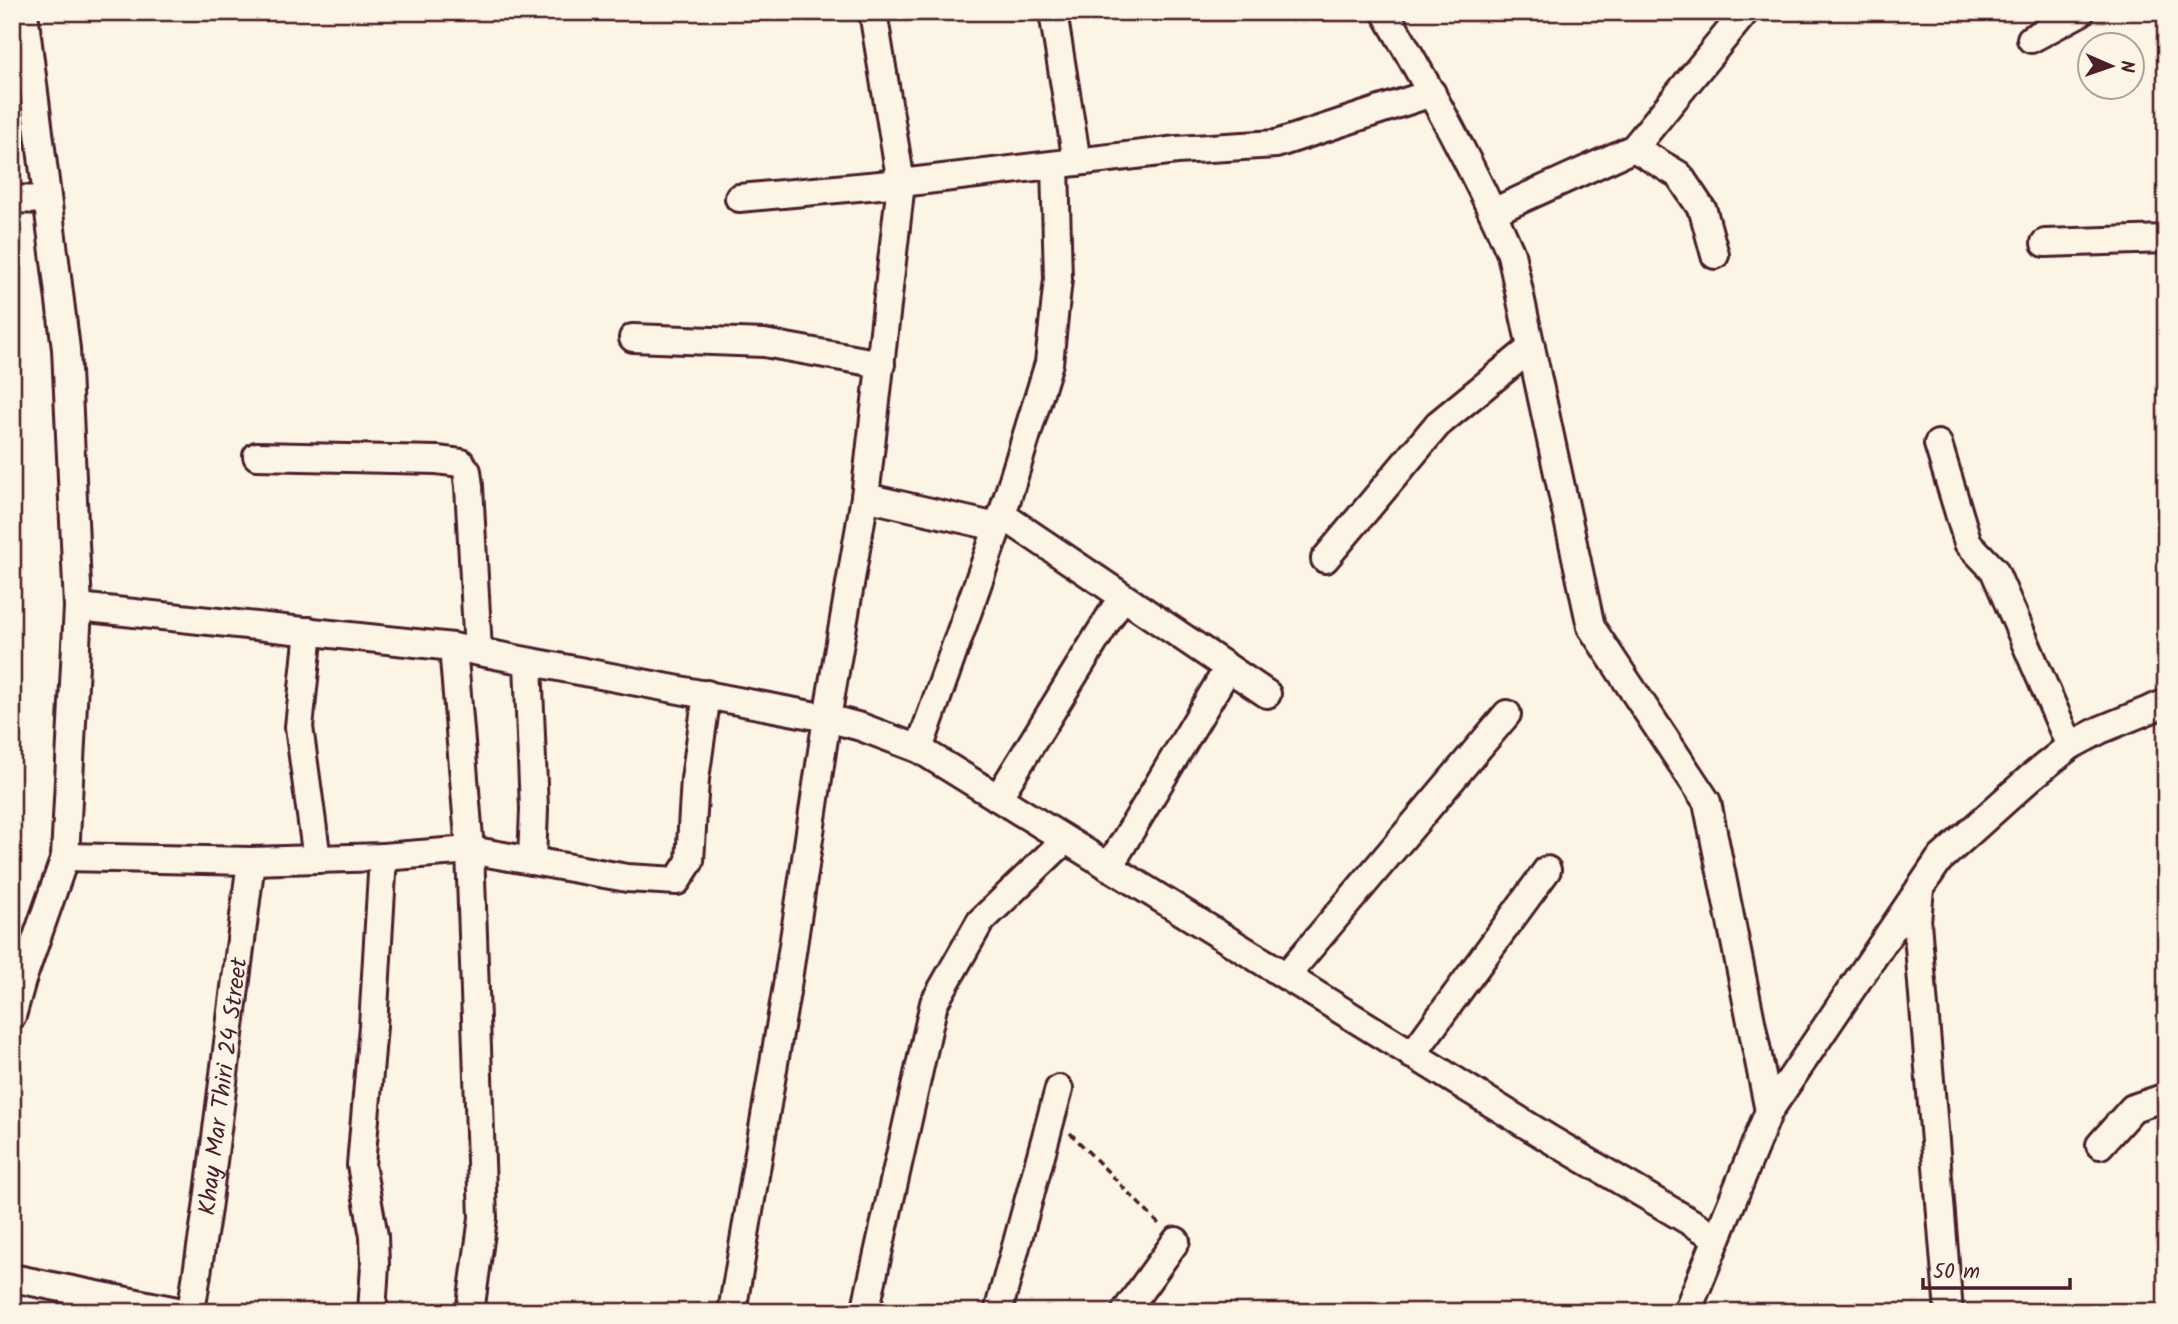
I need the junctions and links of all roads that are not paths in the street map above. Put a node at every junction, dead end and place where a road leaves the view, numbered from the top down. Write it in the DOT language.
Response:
graph roads {
  1 [pos="24,12"];
  2 [pos="873,12"];
  3 [pos="1053,12"];
  4 [pos="1385,12"];
  5 [pos="1745,12"];
  6 [pos="2081,12"];
  7 [pos="2031,39"];
  8 [pos="1432,93"];
  9 [pos="1634,148"];
  10 [pos="1066,164"];
  11 [pos="901,183"];
  12 [pos="739,198"];
  13 [pos="12,199"];
  14 [pos="47,200"];
  15 [pos="1493,212"];
  16 [pos="2166,239"];
  17 [pos="2045,243"];
  18 [pos="1715,255"];
  19 [pos="634,338"];
  20 [pos="1531,348"];
  21 [pos="881,365"];
  22 [pos="1938,444"];
  23 [pos="257,456"];
  24 [pos="866,497"];
  25 [pos="1000,521"];
  26 [pos="1325,559"];
  27 [pos="1122,597"];
  28 [pos="78,607"];
  29 [pos="309,631"];
  30 [pos="465,649"];
  31 [pos="528,663"];
  32 [pos="1228,668"];
  33 [pos="707,694"];
  34 [pos="1267,694"];
  35 [pos="2166,703"];
  36 [pos="1507,714"];
  37 [pos="827,718"];
  38 [pos="2070,746"];
  39 [pos="919,749"];
  40 [pos="998,798"];
  41 [pos="1065,840"];
  42 [pos="470,850"];
  43 [pos="65,857"];
  44 [pos="383,857"];
  45 [pos="317,859"];
  46 [pos="251,861"];
  47 [pos="532,861"];
  48 [pos="1109,867"];
  49 [pos="1547,870"];
  50 [pos="1920,887"];
  51 [pos="1286,976"];
  52 [pos="12,1016"];
  53 [pos="1412,1055"];
  54 [pos="2166,1097"];
  55 [pos="1056,1102"];
  56 [pos="1769,1111"];
  57 [pos="2099,1145"];
  58 [pos="1716,1237"];
  59 [pos="1176,1241"];
  60 [pos="12,1278"];
  61 [pos="182,1312"];
  62 [pos="191,1312"];
  63 [pos="372,1312"];
  64 [pos="470,1312"];
  65 [pos="732,1312"];
  66 [pos="865,1312"];
  67 [pos="998,1312"];
  68 [pos="1125,1312"];
  69 [pos="1687,1312"];
  70 [pos="1949,1312"];
  1 -- 14 [label="street"];
  2 -- 11 [label="street"];
  3 -- 10 [label="street"];
  4 -- 8 [label="street"];
  5 -- 9 [label="street"];
  6 -- 7 [label="street"];
  8 -- 10 [label="street"];
  8 -- 15 [label="street"];
  9 -- 15 [label="street"];
  9 -- 18 [label="street"];
  10 -- 11 [label="street"];
  10 -- 25 [label="street"];
  11 -- 12 [label="street"];
  11 -- 21 [label="street"];
  13 -- 14 [label="street"];
  14 -- 28 [label="street"];
  15 -- 20 [label="street"];
  16 -- 17 [label="street"];
  19 -- 21 [label="street"];
  20 -- 26 [label="street"];
  20 -- 56 [label="street"];
  21 -- 24 [label="street"];
  22 -- 38 [label="street"];
  23 -- 30 [label="street"];
  24 -- 25 [label="street"];
  24 -- 37 [label="street"];
  25 -- 27 [label="street"];
  25 -- 39 [label="street"];
  27 -- 32 [label="street"];
  27 -- 40 [label="street"];
  28 -- 29 [label="street"];
  28 -- 43 [label="street"];
  29 -- 30 [label="street"];
  29 -- 45 [label="street"];
  30 -- 31 [label="street"];
  30 -- 42 [label="street"];
  31 -- 33 [label="street"];
  31 -- 47 [label="street"];
  32 -- 34 [label="street"];
  32 -- 48 [label="street"];
  33 -- 37 [label="street"];
  33 -- 47 [label="street"];
  35 -- 38 [label="street"];
  36 -- 51 [label="street"];
  37 -- 39 [label="street"];
  37 -- 65 [label="street"];
  38 -- 50 [label="street"];
  39 -- 40 [label="street"];
  40 -- 41 [label="street"];
  41 -- 48 [label="street"];
  41 -- 66 [label="street"];
  42 -- 44 [label="street"];
  42 -- 47 [label="street"];
  42 -- 64 [label="street"];
  43 -- 46 [label="street"];
  43 -- 52 [label="street"];
  44 -- 45 [label="street"];
  44 -- 63 [label="street"];
  45 -- 46 [label="street"];
  46 -- 62 [label="street, Khay Mar Thiri 24 Street"];
  48 -- 51 [label="street"];
  49 -- 53 [label="street"];
  50 -- 56 [label="street"];
  50 -- 70 [label="street"];
  51 -- 53 [label="street"];
  53 -- 58 [label="street"];
  54 -- 57 [label="street"];
  55 -- 67 [label="street"];
  56 -- 58 [label="street"];
  58 -- 69 [label="street"];
  59 -- 68 [label="street"];
  60 -- 61 [label="street"];
}
